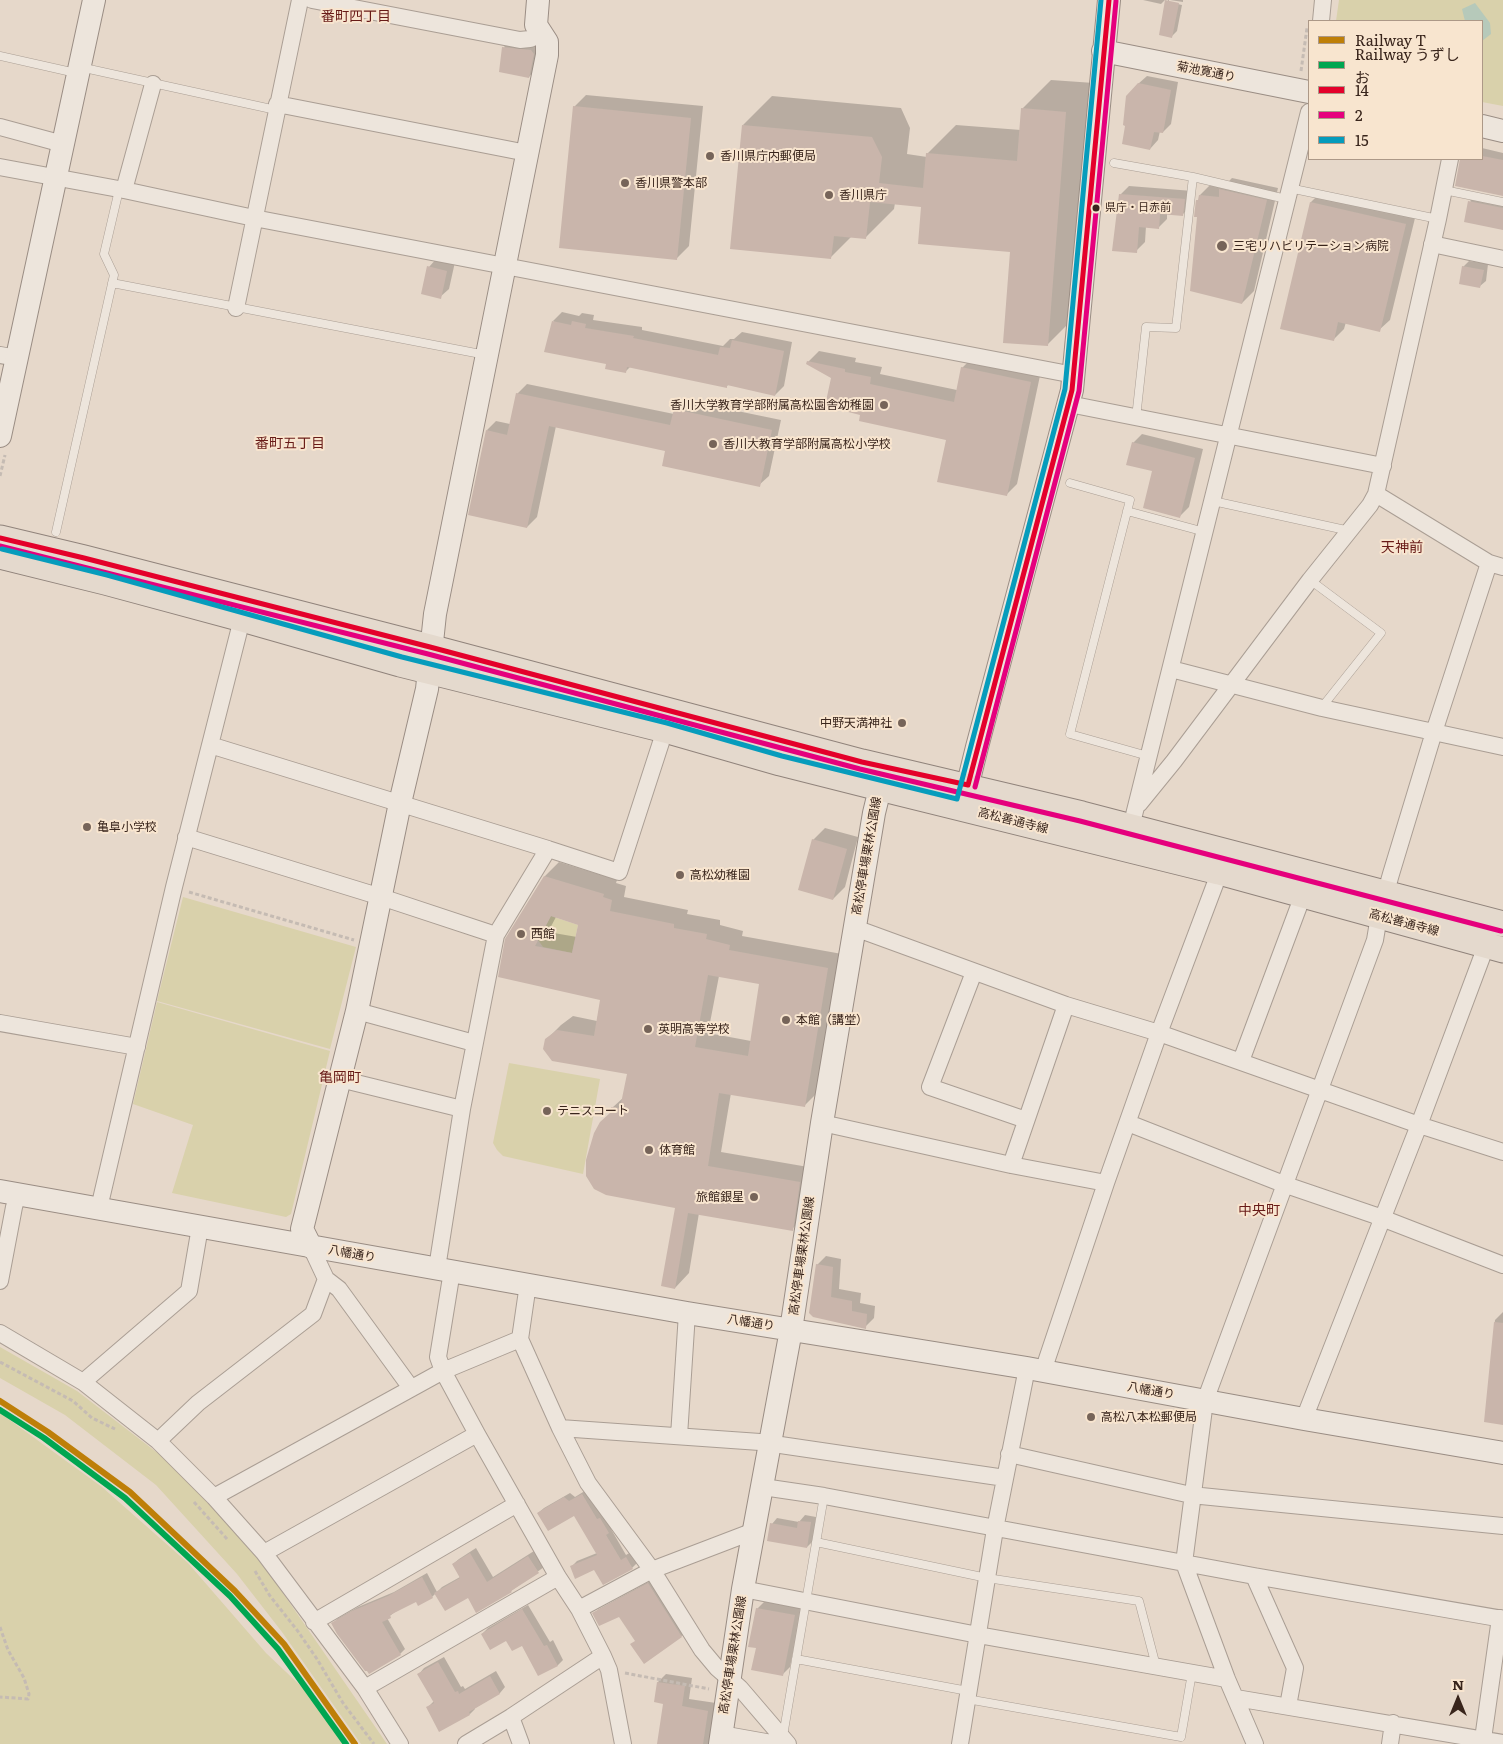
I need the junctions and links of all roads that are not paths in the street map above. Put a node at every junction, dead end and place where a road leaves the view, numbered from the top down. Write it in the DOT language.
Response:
graph roads {
  1 [pos="94,0"];
  2 [pos="300,0"];
  3 [pos="312,0"];
  4 [pos="538,0"];
  5 [pos="1109,0"];
  6 [pos="1323,0"];
  7 [pos="1316,20"];
  8 [pos="542,34"];
  9 [pos="1103,51"];
  10 [pos="0,56"];
  11 [pos="89,69"];
  12 [pos="67,71"];
  13 [pos="1305,82"];
  14 [pos="153,84"];
  15 [pos="277,107"];
  16 [pos="1308,116"];
  17 [pos="1483,126"];
  18 [pos="0,128"];
  19 [pos="1503,131"];
  20 [pos="63,144"];
  21 [pos="527,153"];
  22 [pos="1450,160"];
  23 [pos="1114,163"];
  24 [pos="0,167"];
  25 [pos="1194,177"];
  26 [pos="56,178"];
  27 [pos="121,190"];
  28 [pos="1444,190"];
  29 [pos="1288,194"];
  30 [pos="1503,202"];
  31 [pos="254,218"];
  32 [pos="1438,219"];
  33 [pos="1432,244"];
  34 [pos="1503,258"];
  35 [pos="504,265"];
  36 [pos="112,283"];
  37 [pos="236,308"];
  38 [pos="486,355"];
  39 [pos="9,356"];
  40 [pos="1074,375"];
  41 [pos="1069,404"];
  42 [pos="1136,418"];
  43 [pos="0,436"];
  44 [pos="1228,436"];
  45 [pos="1383,466"];
  46 [pos="1070,483"];
  47 [pos="1376,494"];
  48 [pos="1213,501"];
  49 [pos="1127,511"];
  50 [pos="1350,531"];
  51 [pos="56,532"];
  52 [pos="1206,532"];
  53 [pos="0,538"];
  54 [pos="0,556"];
  55 [pos="1496,565"];
  56 [pos="1310,580"];
  57 [pos="242,619"];
  58 [pos="429,659"];
  59 [pos="1171,668"];
  60 [pos="1233,684"];
  61 [pos="1322,708"];
  62 [pos="664,730"];
  63 [pos="1434,732"];
  64 [pos="210,745"];
  65 [pos="1503,747"];
  66 [pos="1148,756"];
  67 [pos="882,778"];
  68 [pos="965,796"];
  69 [pos="400,803"];
  70 [pos="1131,827"];
  71 [pos="186,837"];
  72 [pos="548,849"];
  73 [pos="1223,862"];
  74 [pos="1306,885"];
  75 [pos="381,897"];
  76 [pos="1383,905"];
  77 [pos="1498,923"];
  78 [pos="855,928"];
  79 [pos="496,935"];
  80 [pos="1495,948"];
  81 [pos="974,972"];
  82 [pos="1066,1005"];
  83 [pos="357,1011"];
  84 [pos="0,1023"];
  85 [pos="1160,1033"];
  86 [pos="474,1043"];
  87 [pos="136,1047"];
  88 [pos="1241,1060"];
  89 [pos="340,1079"];
  90 [pos="1319,1089"];
  91 [pos="462,1109"];
  92 [pos="1026,1120"];
  93 [pos="822,1123"];
  94 [pos="1128,1123"];
  95 [pos="1419,1125"];
  96 [pos="1503,1152"];
  97 [pos="1011,1165"];
  98 [pos="1106,1183"];
  99 [pos="1286,1185"];
  100 [pos="9,1192"];
  101 [pos="100,1208"];
  102 [pos="1382,1219"];
  103 [pos="200,1227"];
  104 [pos="311,1246"];
  105 [pos="1503,1266"];
  106 [pos="445,1270"];
  107 [pos="326,1279"];
  108 [pos="0,1281"];
  109 [pos="528,1284"];
  110 [pos="687,1313"];
  111 [pos="791,1330"];
  112 [pos="0,1333"];
  113 [pos="520,1339"];
  114 [pos="1035,1370"];
  115 [pos="443,1371"];
  116 [pos="83,1382"];
  117 [pos="411,1388"];
  118 [pos="1205,1401"];
  119 [pos="1304,1419"];
  120 [pos="560,1428"];
  121 [pos="477,1434"];
  122 [pos="679,1436"];
  123 [pos="158,1441"];
  124 [pos="771,1444"];
  125 [pos="1503,1453"];
  126 [pos="1009,1454"];
  127 [pos="1005,1478"];
  128 [pos="763,1487"];
  129 [pos="1191,1495"];
  130 [pos="824,1496"];
  131 [pos="214,1497"];
  132 [pos="517,1504"];
  133 [pos="1503,1526"];
  134 [pos="995,1529"];
  135 [pos="754,1532"];
  136 [pos="816,1542"];
  137 [pos="264,1553"];
  138 [pos="1184,1563"];
  139 [pos="652,1570"];
  140 [pos="1254,1576"];
  141 [pos="558,1577"];
  142 [pos="987,1578"];
  143 [pos="743,1589"];
  144 [pos="805,1602"];
  145 [pos="579,1609"];
  146 [pos="1501,1618"];
  147 [pos="314,1622"];
  148 [pos="978,1635"];
  149 [pos="796,1660"];
  150 [pos="606,1663"];
  151 [pos="1156,1666"];
  152 [pos="1192,1673"];
  153 [pos="1228,1679"];
  154 [pos="722,1684"];
  155 [pos="364,1688"];
  156 [pos="968,1695"];
  157 [pos="1236,1698"];
  158 [pos="1288,1706"];
  159 [pos="511,1717"];
  160 [pos="1393,1723"];
  161 [pos="721,1739"];
  162 [pos="1483,1739"];
  163 [pos="1465,1741"];
  164 [pos="782,1742"];
  165 [pos="1503,1742"];
  166 [pos="400,1744"];
  167 [pos="466,1744"];
  168 [pos="521,1744"];
  169 [pos="623,1744"];
  170 [pos="960,1744"];
  171 [pos="1255,1744"];
  172 [pos="1390,1744"];
  1 -- 20 [label="street"];
  2 -- 15 [label="street"];
  3 -- 8 [label="street"];
  4 -- 8 [label="street"];
  5 -- 9 [label="street"];
  6 -- 7 [label="street"];
  8 -- 21 [label="street"];
  9 -- 13 [label="street, 菊池寛通り"];
  9 -- 40 [label="street"];
  10 -- 12 [label="lane"];
  11 -- 14 [label="lane"];
  14 -- 15 [label="lane"];
  14 -- 27 [label="street"];
  15 -- 21 [label="street"];
  15 -- 31 [label="street"];
  16 -- 29 [label="street"];
  17 -- 19 [label="street"];
  18 -- 20 [label="street"];
  20 -- 26 [label="street"];
  21 -- 35 [label="street"];
  22 -- 28 [label="street"];
  23 -- 25 [label="lane"];
  24 -- 26 [label="street"];
  25 -- 29 [label="lane"];
  25 -- 42 [label="lane"];
  26 -- 27 [label="street"];
  26 -- 39 [label="street"];
  27 -- 31 [label="street"];
  27 -- 36 [label="lane"];
  28 -- 30 [label="lane"];
  28 -- 32 [label="street"];
  29 -- 32 [label="lane"];
  29 -- 44 [label="street"];
  31 -- 35 [label="street"];
  31 -- 37 [label="street"];
  32 -- 33 [label="street"];
  33 -- 34 [label="street"];
  33 -- 45 [label="street"];
  35 -- 38 [label="street"];
  35 -- 40 [label="street"];
  36 -- 37 [label="lane"];
  36 -- 51 [label="lane"];
  37 -- 38 [label="lane"];
  38 -- 58 [label="street"];
  39 -- 43 [label="street"];
  40 -- 41 [label="street"];
  41 -- 42 [label="street"];
  41 -- 68 [label="street"];
  42 -- 44 [label="street"];
  44 -- 45 [label="street"];
  44 -- 48 [label="street"];
  45 -- 47 [label="street"];
  46 -- 49 [label="lane"];
  47 -- 50 [label="street"];
  47 -- 55 [label="street"];
  48 -- 50 [label="lane"];
  48 -- 52 [label="street"];
  49 -- 52 [label="lane"];
  49 -- 66 [label="lane"];
  50 -- 56 [label="street"];
  52 -- 59 [label="street"];
  53 -- 58 [label="main road, 高松善通寺線"];
  54 -- 57 [label="main road, 高松善通寺線"];
  55 -- 63 [label="street"];
  56 -- 60 [label="street"];
  56 -- 61 [label="lane"];
  57 -- 58 [label="main road, 高松善通寺線"];
  57 -- 64 [label="street"];
  58 -- 62 [label="main road, 高松善通寺線"];
  58 -- 67 [label="main road, 高松善通寺線"];
  58 -- 69 [label="street"];
  59 -- 60 [label="street"];
  59 -- 66 [label="street"];
  60 -- 61 [label="street"];
  60 -- 70 [label="street"];
  61 -- 63 [label="street"];
  62 -- 67 [label="main road, 高松善通寺線"];
  62 -- 72 [label="street"];
  63 -- 65 [label="street"];
  63 -- 76 [label="street"];
  64 -- 69 [label="street"];
  64 -- 71 [label="street"];
  66 -- 70 [label="street"];
  67 -- 68 [label="main road, 高松善通寺線"];
  67 -- 78 [label="street, 高松停車場栗林公園線"];
  68 -- 70 [label="main road, 高松善通寺線"];
  69 -- 72 [label="street"];
  69 -- 75 [label="street"];
  70 -- 73 [label="main road, 高松善通寺線"];
  71 -- 75 [label="street"];
  71 -- 87 [label="street"];
  72 -- 79 [label="street"];
  73 -- 74 [label="main road, 高松善通寺線"];
  73 -- 85 [label="street"];
  74 -- 76 [label="main road, 高松善通寺線"];
  74 -- 88 [label="street"];
  75 -- 79 [label="street"];
  75 -- 83 [label="street"];
  76 -- 77 [label="main road, 高松善通寺線"];
  76 -- 80 [label="main road, 高松善通寺線"];
  76 -- 90 [label="street"];
  77 -- 80 [label="street"];
  78 -- 81 [label="street"];
  78 -- 93 [label="street, 高松停車場栗林公園線"];
  79 -- 86 [label="street"];
  80 -- 95 [label="street"];
  81 -- 82 [label="street"];
  81 -- 92 [label="street"];
  82 -- 85 [label="street"];
  82 -- 92 [label="street"];
  83 -- 86 [label="street"];
  83 -- 89 [label="street"];
  84 -- 87 [label="street"];
  85 -- 88 [label="street"];
  85 -- 94 [label="street"];
  86 -- 91 [label="street"];
  87 -- 101 [label="street"];
  88 -- 90 [label="street"];
  89 -- 91 [label="street"];
  89 -- 104 [label="street"];
  90 -- 95 [label="street"];
  90 -- 99 [label="street"];
  91 -- 106 [label="street"];
  92 -- 97 [label="street"];
  93 -- 97 [label="street"];
  93 -- 111 [label="street, 高松停車場栗林公園線"];
  94 -- 98 [label="street"];
  94 -- 99 [label="street"];
  95 -- 96 [label="street"];
  95 -- 102 [label="street"];
  97 -- 98 [label="street"];
  98 -- 114 [label="street"];
  99 -- 102 [label="street"];
  99 -- 118 [label="street"];
  100 -- 101 [label="street, 八幡通り"];
  100 -- 108 [label="street"];
  101 -- 103 [label="street, 八幡通り"];
  102 -- 105 [label="street"];
  102 -- 119 [label="street"];
  103 -- 104 [label="street, 八幡通り"];
  103 -- 116 [label="street"];
  104 -- 106 [label="street, 八幡通り"];
  104 -- 107 [label="street"];
  106 -- 109 [label="street, 八幡通り"];
  106 -- 115 [label="street"];
  107 -- 117 [label="street"];
  107 -- 123 [label="street"];
  109 -- 110 [label="street, 八幡通り"];
  109 -- 113 [label="street"];
  110 -- 111 [label="street, 八幡通り"];
  110 -- 122 [label="street"];
  111 -- 114 [label="street, 八幡通り"];
  111 -- 124 [label="street, 高松停車場栗林公園線"];
  112 -- 116 [label="street"];
  113 -- 115 [label="street"];
  113 -- 120 [label="street"];
  114 -- 118 [label="street, 八幡通り"];
  114 -- 126 [label="street"];
  115 -- 117 [label="street"];
  115 -- 121 [label="street"];
  116 -- 123 [label="street"];
  117 -- 131 [label="street"];
  118 -- 119 [label="street, 八幡通り"];
  118 -- 129 [label="street"];
  119 -- 125 [label="street, 八幡通り"];
  120 -- 122 [label="street"];
  120 -- 139 [label="street"];
  121 -- 132 [label="street"];
  121 -- 137 [label="street"];
  122 -- 124 [label="street"];
  123 -- 131 [label="street"];
  124 -- 127 [label="street"];
  124 -- 128 [label="street, 高松停車場栗林公園線"];
  126 -- 127 [label="street"];
  126 -- 129 [label="street"];
  127 -- 134 [label="street"];
  128 -- 130 [label="street"];
  128 -- 135 [label="street, 高松停車場栗林公園線"];
  129 -- 133 [label="street"];
  129 -- 138 [label="street"];
  130 -- 134 [label="street"];
  130 -- 136 [label="lane"];
  131 -- 137 [label="street"];
  132 -- 141 [label="street"];
  132 -- 147 [label="street"];
  134 -- 138 [label="street"];
  134 -- 142 [label="street"];
  135 -- 139 [label="street"];
  135 -- 143 [label="street, 高松停車場栗林公園線"];
  136 -- 142 [label="lane"];
  136 -- 144 [label="lane"];
  137 -- 147 [label="street"];
  138 -- 140 [label="street"];
  138 -- 153 [label="street"];
  139 -- 145 [label="street"];
  139 -- 154 [label="street"];
  140 -- 146 [label="street"];
  140 -- 158 [label="street"];
  141 -- 145 [label="street"];
  141 -- 155 [label="street"];
  142 -- 148 [label="street"];
  142 -- 151 [label="lane"];
  143 -- 144 [label="street"];
  143 -- 154 [label="street, 高松停車場栗林公園線"];
  144 -- 148 [label="street"];
  144 -- 149 [label="lane"];
  145 -- 150 [label="street"];
  146 -- 162 [label="street"];
  147 -- 155 [label="street"];
  148 -- 151 [label="street"];
  148 -- 156 [label="street"];
  149 -- 156 [label="lane"];
  149 -- 164 [label="lane"];
  150 -- 159 [label="street"];
  150 -- 169 [label="street"];
  151 -- 152 [label="street"];
  152 -- 153 [label="street"];
  152 -- 156 [label="lane"];
  153 -- 157 [label="street"];
  154 -- 161 [label="street, 高松停車場栗林公園線"];
  154 -- 164 [label="street"];
  155 -- 166 [label="street"];
  156 -- 170 [label="street"];
  157 -- 158 [label="street"];
  157 -- 171 [label="street"];
  158 -- 160 [label="street"];
  159 -- 167 [label="street"];
  159 -- 168 [label="street"];
  160 -- 163 [label="street"];
  160 -- 172 [label="street"];
  161 -- 164 [label="street"];
  162 -- 163 [label="street"];
  162 -- 165 [label="street"];
}
